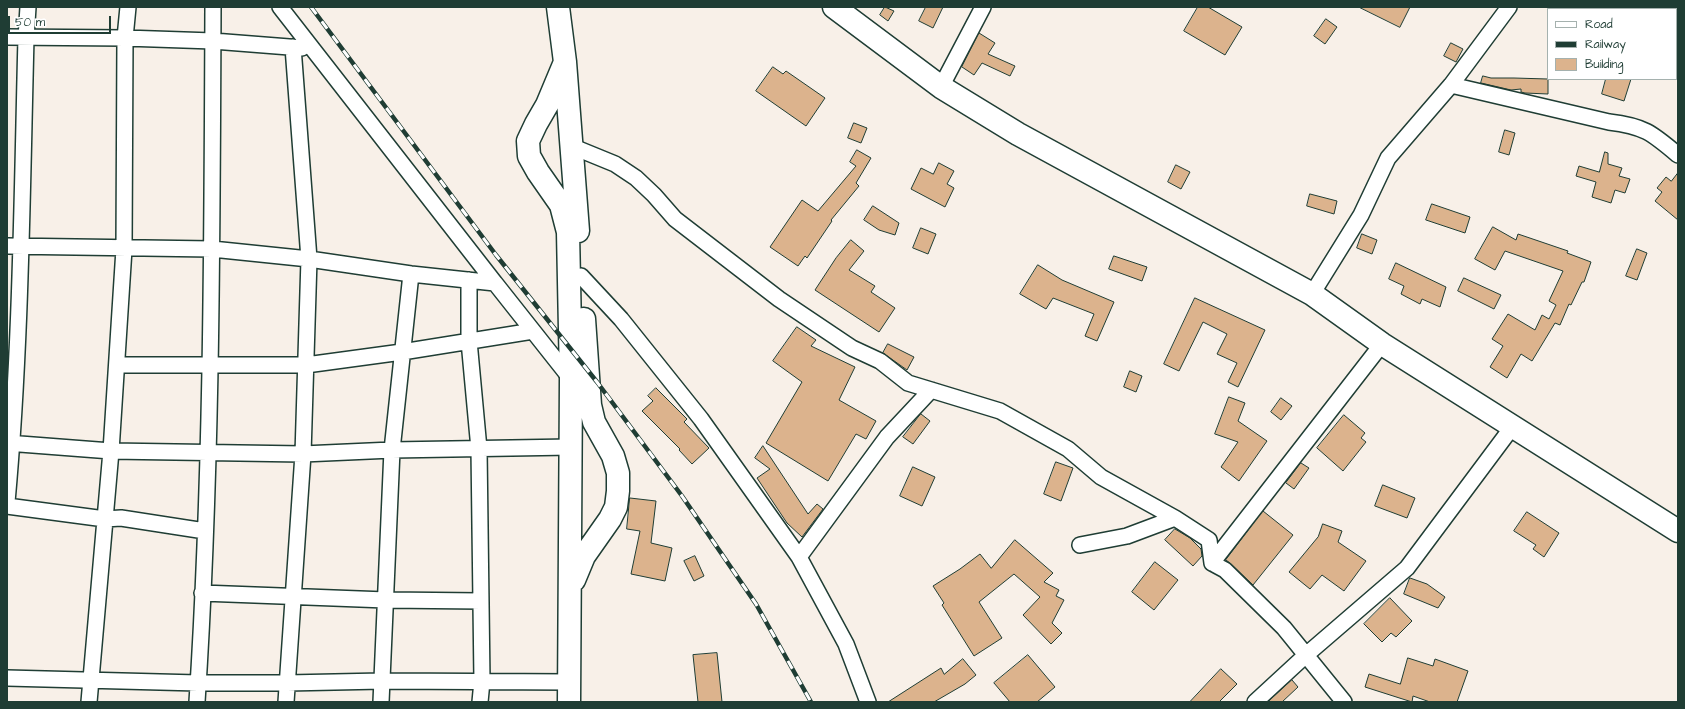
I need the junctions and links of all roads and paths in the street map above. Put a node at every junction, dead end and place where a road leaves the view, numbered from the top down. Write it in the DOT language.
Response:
graph roads {
  1 [pos="28,7"];
  2 [pos="128,7"];
  3 [pos="213,7"];
  4 [pos="280,7"];
  5 [pos="558,7"];
  6 [pos="834,7"];
  7 [pos="983,7"];
  8 [pos="1509,7"];
  9 [pos="7,37"];
  10 [pos="26,38"];
  11 [pos="125,38"];
  12 [pos="213,41"];
  13 [pos="293,47"];
  14 [pos="312,48"];
  15 [pos="565,62"];
  16 [pos="1452,85"];
  17 [pos="941,87"];
  18 [pos="571,146"];
  19 [pos="1678,155"];
  20 [pos="14,246"];
  21 [pos="124,249"];
  22 [pos="212,249"];
  23 [pos="309,259"];
  24 [pos="411,274"];
  25 [pos="582,276"];
  26 [pos="469,280"];
  27 [pos="495,283"];
  28 [pos="1312,294"];
  29 [pos="533,331"];
  30 [pos="469,341"];
  31 [pos="1382,344"];
  32 [pos="402,352"];
  33 [pos="117,365"];
  34 [pos="210,365"];
  35 [pos="306,365"];
  36 [pos="571,380"];
  37 [pos="931,390"];
  38 [pos="1513,426"];
  39 [pos="10,443"];
  40 [pos="571,447"];
  41 [pos="479,449"];
  42 [pos="392,450"];
  43 [pos="111,451"];
  44 [pos="208,453"];
  45 [pos="303,454"];
  46 [pos="7,502"];
  47 [pos="7,506"];
  48 [pos="1175,518"];
  49 [pos="105,519"];
  50 [pos="205,531"];
  51 [pos="1678,531"];
  52 [pos="1080,545"];
  53 [pos="799,557"];
  54 [pos="1212,563"];
  55 [pos="202,593"];
  56 [pos="570,595"];
  57 [pos="293,596"];
  58 [pos="386,600"];
  59 [pos="481,601"];
  60 [pos="1306,655"];
  61 [pos="7,678"];
  62 [pos="90,681"];
  63 [pos="382,681"];
  64 [pos="482,681"];
  65 [pos="198,683"];
  66 [pos="287,683"];
  67 [pos="569,692"];
  68 [pos="89,702"];
  69 [pos="197,702"];
  70 [pos="286,702"];
  71 [pos="381,702"];
  72 [pos="480,702"];
  73 [pos="868,702"];
  74 [pos="1255,702"];
  75 [pos="1344,702"];
  1 -- 10 [label="street"];
  2 -- 11 [label="street"];
  3 -- 12 [label="street"];
  4 -- 14 [label="street"];
  5 -- 15 [label="main road"];
  6 -- 17 [label="main road"];
  7 -- 17 [label="street"];
  8 -- 16 [label="street"];
  9 -- 10 [label="street"];
  10 -- 11 [label="street"];
  10 -- 20 [label="street"];
  11 -- 12 [label="street"];
  11 -- 21 [label="street"];
  12 -- 13 [label="street"];
  12 -- 22 [label="street"];
  13 -- 14 [label="street"];
  13 -- 23 [label="street"];
  14 -- 27 [label="street"];
  15 -- 18 [label="main road"];
  15 -- 36 [label="main road"];
  16 -- 19 [label="street"];
  16 -- 28 [label="street"];
  17 -- 28 [label="main road"];
  18 -- 25 [label="main road"];
  18 -- 37 [label="street"];
  20 -- 21 [label="street"];
  20 -- 39 [label="street"];
  21 -- 22 [label="street"];
  21 -- 33 [label="street"];
  22 -- 23 [label="street"];
  22 -- 34 [label="street"];
  23 -- 24 [label="street"];
  23 -- 35 [label="street"];
  24 -- 26 [label="street"];
  24 -- 32 [label="street"];
  25 -- 53 [label="street"];
  25 -- 56 [label="main road"];
  26 -- 27 [label="street"];
  26 -- 30 [label="street"];
  27 -- 29 [label="street"];
  28 -- 31 [label="main road"];
  29 -- 30 [label="street"];
  29 -- 36 [label="street"];
  30 -- 32 [label="street"];
  30 -- 41 [label="street"];
  31 -- 38 [label="main road"];
  31 -- 54 [label="street"];
  32 -- 35 [label="street"];
  32 -- 42 [label="street"];
  33 -- 34 [label="street"];
  33 -- 43 [label="street"];
  34 -- 35 [label="street"];
  34 -- 44 [label="street"];
  35 -- 45 [label="street"];
  36 -- 40 [label="main road"];
  37 -- 48 [label="street"];
  37 -- 53 [label="street"];
  38 -- 51 [label="main road"];
  38 -- 60 [label="street"];
  39 -- 43 [label="street"];
  39 -- 46 [label="street"];
  40 -- 41 [label="street"];
  40 -- 56 [label="main road"];
  41 -- 42 [label="street"];
  41 -- 59 [label="street"];
  42 -- 45 [label="street"];
  42 -- 58 [label="street"];
  43 -- 44 [label="street"];
  43 -- 49 [label="street"];
  44 -- 45 [label="street"];
  44 -- 50 [label="street"];
  45 -- 57 [label="street"];
  47 -- 49 [label="street"];
  48 -- 52 [label="street"];
  48 -- 54 [label="street"];
  49 -- 50 [label="street"];
  49 -- 62 [label="street"];
  50 -- 55 [label="street"];
  53 -- 73 [label="street"];
  54 -- 60 [label="street"];
  55 -- 57 [label="street"];
  55 -- 65 [label="street"];
  56 -- 67 [label="main road"];
  57 -- 58 [label="street"];
  57 -- 66 [label="street"];
  58 -- 59 [label="street"];
  58 -- 63 [label="street"];
  59 -- 64 [label="street"];
  60 -- 74 [label="street"];
  60 -- 75 [label="street"];
  61 -- 62 [label="street"];
  62 -- 65 [label="street"];
  62 -- 68 [label="street"];
  63 -- 64 [label="street"];
  63 -- 66 [label="street"];
  63 -- 71 [label="street"];
  64 -- 67 [label="street"];
  64 -- 72 [label="street"];
  65 -- 66 [label="street"];
  65 -- 69 [label="street"];
  66 -- 70 [label="street"];
}
